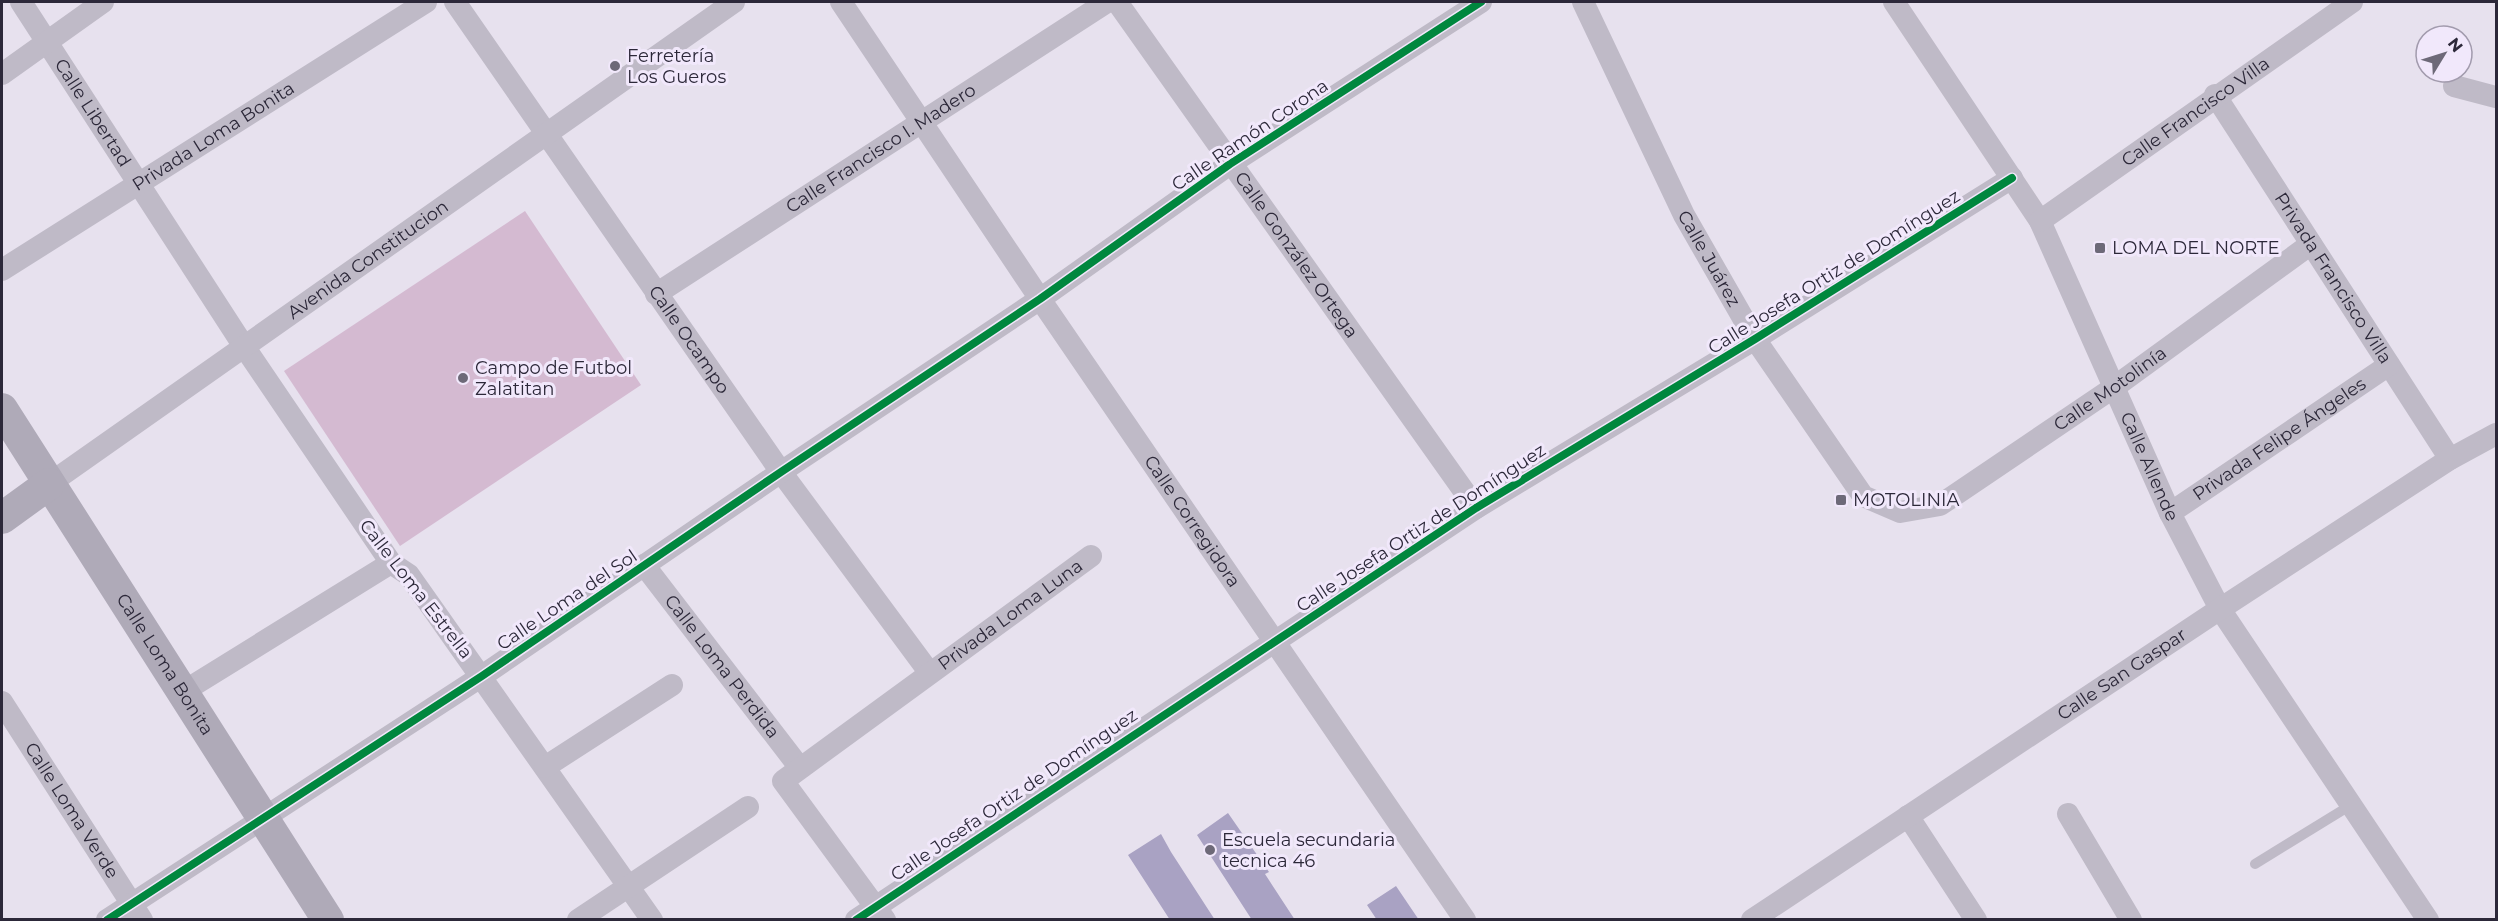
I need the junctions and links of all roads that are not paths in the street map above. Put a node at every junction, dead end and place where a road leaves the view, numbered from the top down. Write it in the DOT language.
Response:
graph roads {
  1 [pos="21,2"];
  2 [pos="103,2"];
  3 [pos="426,2"];
  4 [pos="455,2"];
  5 [pos="734,2"];
  6 [pos="841,2"];
  7 [pos="1107,2"];
  8 [pos="1117,2"];
  9 [pos="1481,2"];
  10 [pos="1582,2"];
  11 [pos="1894,2"];
  12 [pos="2352,2"];
  13 [pos="47,43"];
  14 [pos="2,75"];
  15 [pos="2454,86"];
  16 [pos="2215,96"];
  17 [pos="2496,97"];
  18 [pos="921,120"];
  19 [pos="544,134"];
  20 [pos="1230,164"];
  21 [pos="2012,178"];
  22 [pos="138,184"];
  23 [pos="2040,221"];
  24 [pos="2311,244"];
  25 [pos="2,270"];
  26 [pos="656,294"];
  27 [pos="1040,299"];
  28 [pos="1755,339"];
  29 [pos="243,345"];
  30 [pos="2389,365"];
  31 [pos="2113,388"];
  32 [pos="2,409"];
  33 [pos="2496,434"];
  34 [pos="2450,459"];
  35 [pos="781,472"];
  36 [pos="49,484"];
  37 [pos="1476,508"];
  38 [pos="1900,512"];
  39 [pos="2170,513"];
  40 [pos="2,518"];
  41 [pos="1091,556"];
  42 [pos="391,562"];
  43 [pos="644,565"];
  44 [pos="2220,609"];
  45 [pos="1275,639"];
  46 [pos="929,672"];
  47 [pos="482,676"];
  48 [pos="672,686"];
  49 [pos="181,693"];
  50 [pos="2,702"];
  51 [pos="545,767"];
  52 [pos="791,774"];
  53 [pos="2351,805"];
  54 [pos="748,807"];
  55 [pos="2068,814"];
  56 [pos="1908,816"];
  57 [pos="264,819"];
  58 [pos="2255,864"];
  59 [pos="627,886"];
  60 [pos="137,912"];
  61 [pos="880,913"];
  62 [pos="1754,919"];
  63 [pos="107,920"];
  64 [pos="328,920"];
  65 [pos="578,920"];
  66 [pos="652,920"];
  67 [pos="856,920"];
  68 [pos="1465,920"];
  69 [pos="1976,920"];
  70 [pos="2131,920"];
  71 [pos="2428,920"];
  1 -- 13 [label="street, Calle Libertad"];
  2 -- 13 [label="street"];
  3 -- 22 [label="street, Privada Loma Bonita"];
  4 -- 19 [label="street, Calle Ocampo"];
  5 -- 19 [label="street, Avenida Constitucion"];
  6 -- 18 [label="street, Calle Corregidora"];
  7 -- 18 [label="street, Calle Francisco I. Madero"];
  8 -- 20 [label="street, Calle González Ortega"];
  9 -- 20 [label="street, Calle Ramón Corona"];
  10 -- 28 [label="street, Calle Juárez"];
  11 -- 21 [label="street, Calle Allende"];
  12 -- 16 [label="street, Calle Francisco Villa"];
  13 -- 14 [label="street"];
  13 -- 22 [label="street, Calle Libertad"];
  15 -- 17 [label="street"];
  16 -- 23 [label="street, Calle Francisco Villa"];
  16 -- 24 [label="street, Privada Francisco Villa"];
  18 -- 26 [label="street, Calle Francisco I. Madero"];
  18 -- 27 [label="street, Calle Corregidora"];
  19 -- 26 [label="street, Calle Ocampo"];
  19 -- 29 [label="street, Avenida Constitucion"];
  20 -- 27 [label="street, Calle Ramón Corona"];
  20 -- 37 [label="street, Calle González Ortega"];
  21 -- 23 [label="street, Calle Allende"];
  21 -- 28 [label="street, Calle Josefa Ortiz de Domínguez"];
  22 -- 25 [label="street, Privada Loma Bonita"];
  22 -- 29 [label="street, Calle Libertad"];
  23 -- 31 [label="street, Calle Allende"];
  24 -- 30 [label="street, Privada Francisco Villa"];
  24 -- 31 [label="street, Calle Motolinía"];
  26 -- 35 [label="street, Calle Ocampo"];
  27 -- 35 [label="street, Calle Loma del Sol"];
  27 -- 45 [label="street, Calle Corregidora"];
  28 -- 37 [label="street, Calle Josefa Ortiz de Domínguez"];
  28 -- 38 [label="street, Calle Juárez"];
  29 -- 36 [label="street, Avenida Constitucion"];
  29 -- 42 [label="street, Calle Loma Estrella"];
  30 -- 34 [label="street, Privada Francisco Villa"];
  30 -- 39 [label="street, Privada Felipe Ángeles"];
  31 -- 38 [label="street, Calle Motolinía"];
  31 -- 39 [label="street, Calle Allende"];
  32 -- 36 [label="street, Calle Loma Bonita"];
  33 -- 34 [label="street, Calle San Gaspar"];
  34 -- 44 [label="street, Calle San Gaspar"];
  35 -- 43 [label="street, Calle Loma del Sol"];
  35 -- 46 [label="street, Calle Ocampo"];
  36 -- 40 [label="street, Avenida Constitucion"];
  36 -- 49 [label="street, Calle Loma Bonita"];
  37 -- 45 [label="street, Calle Josefa Ortiz de Domínguez"];
  39 -- 44 [label="street, Calle Allende"];
  41 -- 46 [label="street, Privada Loma Luna"];
  42 -- 47 [label="street, Calle Loma Estrella"];
  42 -- 49 [label="street"];
  43 -- 47 [label="street, Calle Loma del Sol"];
  43 -- 52 [label="street, Calle Loma Perdida"];
  44 -- 53 [label="street, Calle Allende"];
  44 -- 56 [label="street, Calle San Gaspar"];
  45 -- 61 [label="street, Calle Josefa Ortiz de Domínguez"];
  45 -- 68 [label="street, Calle Corregidora"];
  46 -- 52 [label="street, Privada Loma Luna"];
  47 -- 51 [label="street, Calle Loma Estrella"];
  47 -- 57 [label="street, Calle Loma del Sol"];
  48 -- 51 [label="street"];
  49 -- 57 [label="street, Calle Loma Bonita"];
  50 -- 60 [label="street, Calle Loma Verde"];
  51 -- 59 [label="street, Calle Loma Estrella"];
  52 -- 61 [label="street, Calle Loma Perdida"];
  53 -- 58 [label="lane"];
  53 -- 71 [label="street, Calle Allende"];
  54 -- 59 [label="street"];
  55 -- 70 [label="street"];
  56 -- 62 [label="street, Calle San Gaspar"];
  56 -- 69 [label="street"];
  57 -- 60 [label="street, Calle Loma del Sol"];
  57 -- 64 [label="street, Calle Loma Bonita"];
  59 -- 65 [label="street"];
  59 -- 66 [label="street, Calle Loma Estrella"];
  60 -- 63 [label="street, Calle Loma del Sol"];
  61 -- 67 [label="street, Calle Josefa Ortiz de Domínguez"];
}
